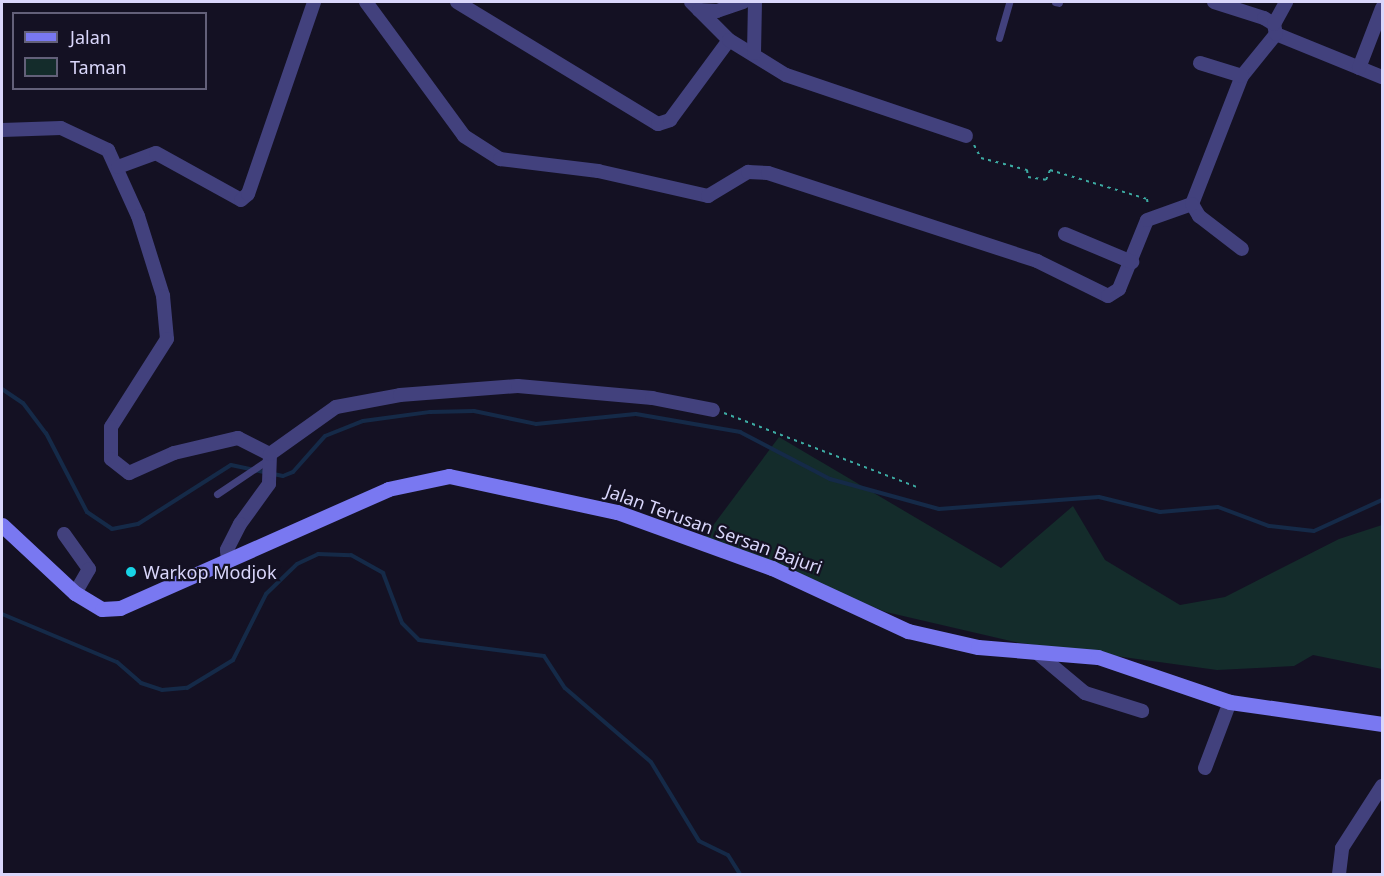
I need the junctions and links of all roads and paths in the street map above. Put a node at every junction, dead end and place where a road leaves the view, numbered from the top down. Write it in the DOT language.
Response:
graph roads {
  1 [pos="314,2"];
  2 [pos="366,2"];
  3 [pos="457,2"];
  4 [pos="743,2"];
  5 [pos="755,2"];
  6 [pos="1009,2"];
  7 [pos="1214,2"];
  8 [pos="1286,2"];
  9 [pos="695,6"];
  10 [pos="1383,8"];
  11 [pos="1275,29"];
  12 [pos="999,38"];
  13 [pos="729,40"];
  14 [pos="754,53"];
  15 [pos="1200,63"];
  16 [pos="1359,68"];
  17 [pos="1242,76"];
  18 [pos="1383,77"];
  19 [pos="2,130"];
  20 [pos="966,136"];
  21 [pos="118,167"];
  22 [pos="1192,204"];
  23 [pos="1162,211"];
  24 [pos="1065,234"];
  25 [pos="1242,249"];
  26 [pos="1132,262"];
  27 [pos="713,410"];
  28 [pos="271,456"];
  29 [pos="919,488"];
  30 [pos="217,494"];
  31 [pos="2,525"];
  32 [pos="64,534"];
  33 [pos="228,562"];
  34 [pos="75,593"];
  35 [pos="1036,652"];
  36 [pos="1230,702"];
  37 [pos="1142,711"];
  38 [pos="1383,724"];
  39 [pos="1206,768"];
  40 [pos="1383,786"];
  41 [pos="1340,874"];
  1 -- 21 [label="street"];
  2 -- 26 [label="street"];
  3 -- 13 [label="street"];
  4 -- 9 [label="street"];
  5 -- 14 [label="street"];
  6 -- 12 [label="lane"];
  7 -- 11 [label="street"];
  8 -- 11 [label="street"];
  9 -- 13 [label="street"];
  10 -- 16 [label="street"];
  11 -- 16 [label="street"];
  11 -- 17 [label="street"];
  13 -- 14 [label="street"];
  14 -- 20 [label="street"];
  15 -- 17 [label="street"];
  16 -- 18 [label="street"];
  17 -- 22 [label="street"];
  19 -- 21 [label="street"];
  20 -- 23 [label="path"];
  21 -- 28 [label="street"];
  22 -- 23 [label="street"];
  22 -- 25 [label="street"];
  23 -- 26 [label="street"];
  24 -- 26 [label="street"];
  27 -- 28 [label="street"];
  27 -- 29 [label="path"];
  28 -- 30 [label="lane"];
  28 -- 33 [label="street"];
  31 -- 34 [label="main road, Jalan Terusan Sersan Bajuri"];
  32 -- 34 [label="street"];
  33 -- 34 [label="main road, Jalan Terusan Sersan Bajuri"];
  33 -- 35 [label="main road, Jalan Terusan Sersan Bajuri"];
  35 -- 36 [label="main road, Jalan Terusan Sersan Bajuri"];
  35 -- 37 [label="street"];
  36 -- 38 [label="main road, Jalan Terusan Sersan Bajuri"];
  36 -- 39 [label="street"];
  40 -- 41 [label="street"];
}
